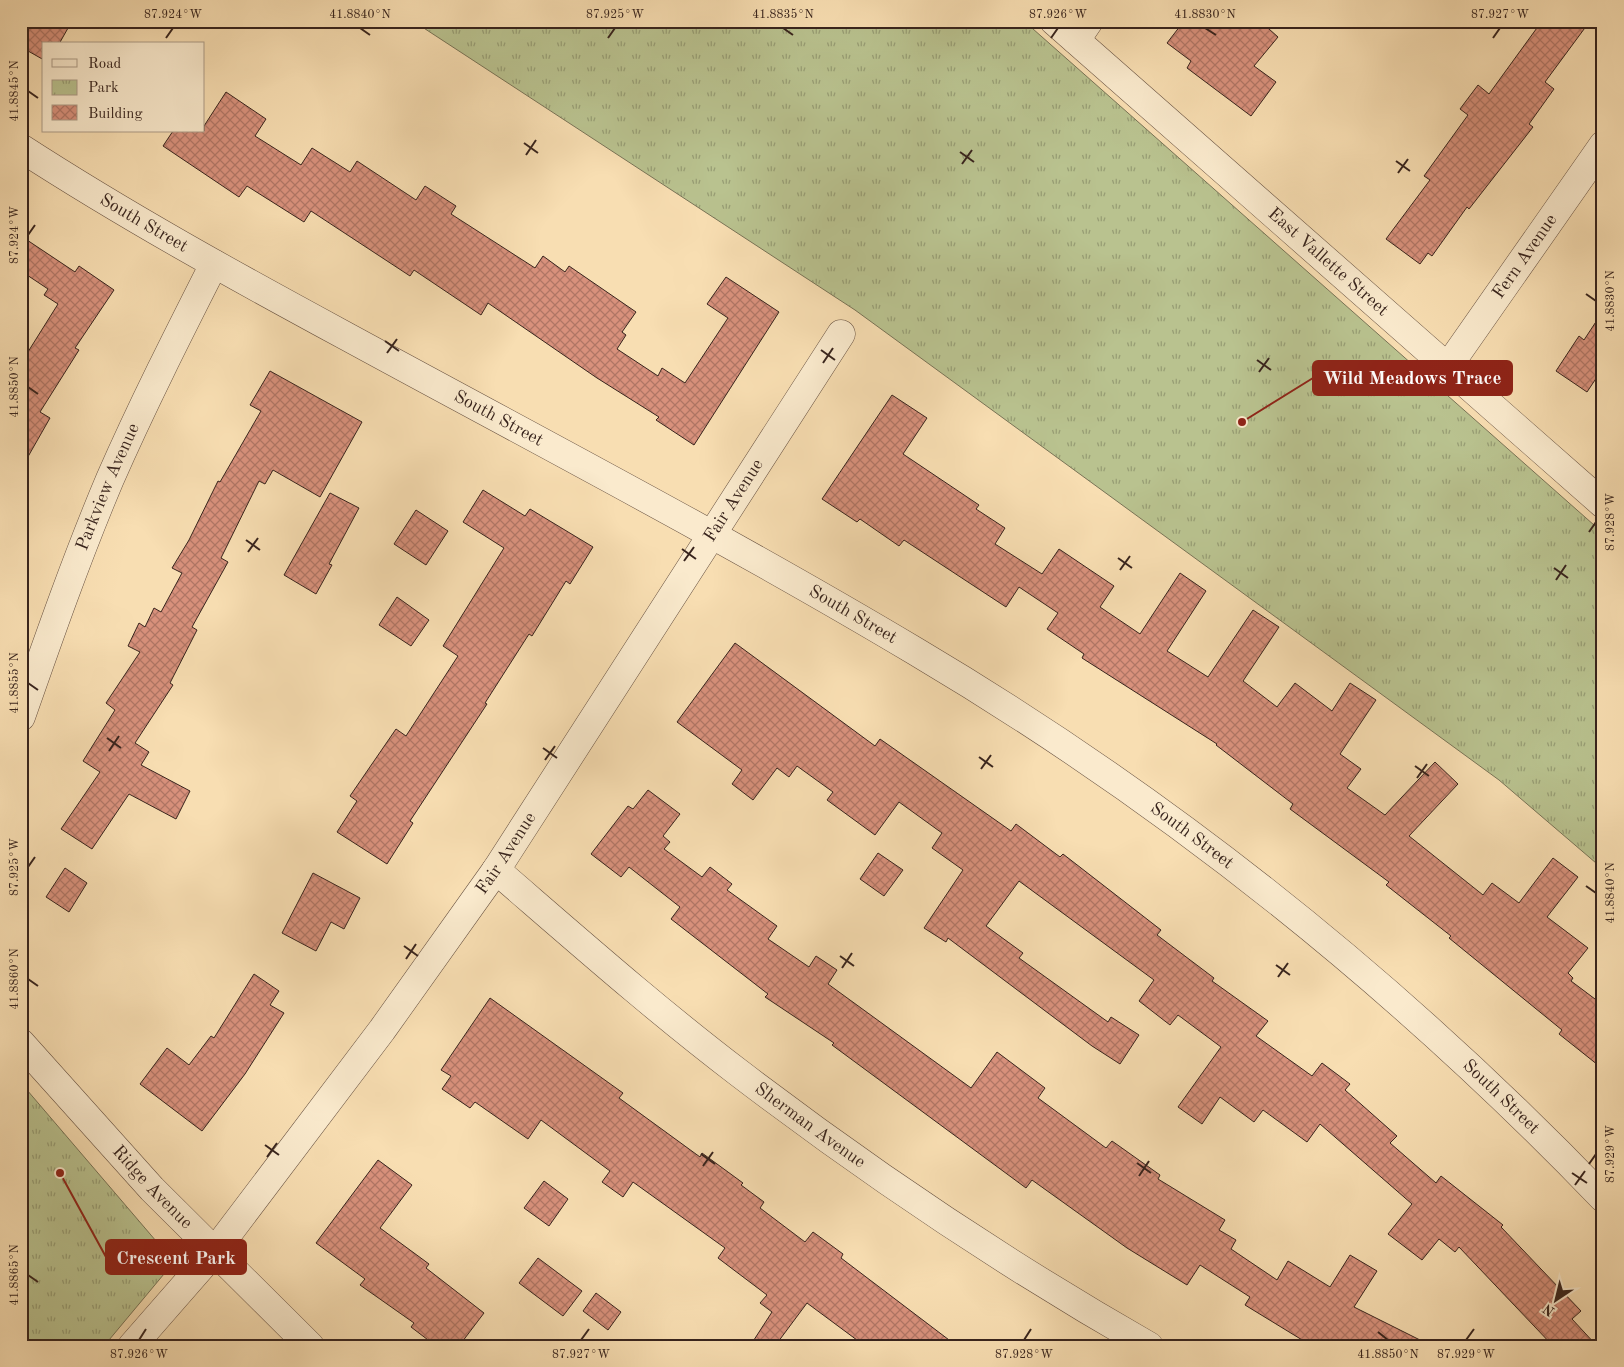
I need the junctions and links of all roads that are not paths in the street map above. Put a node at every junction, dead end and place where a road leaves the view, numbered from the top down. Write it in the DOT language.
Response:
graph roads {
  1 [pos="1054,21"];
  2 [pos="1082,31"];
  3 [pos="1603,145"];
  4 [pos="21,148"];
  5 [pos="214,264"];
  6 [pos="841,334"];
  7 [pos="1447,368"];
  8 [pos="1603,504"];
  9 [pos="710,535"];
  10 [pos="21,717"];
  11 [pos="496,870"];
  12 [pos="21,1043"];
  13 [pos="1603,1198"];
  14 [pos="215,1251"];
  15 [pos="132,1346"];
  16 [pos="310,1346"];
  17 [pos="1149,1346"];
  1 -- 2 [label="street, East Vallette Street"];
  2 -- 7 [label="street, East Vallette Street"];
  3 -- 7 [label="street, Fern Avenue"];
  4 -- 5 [label="street, South Street"];
  5 -- 9 [label="street, South Street"];
  5 -- 10 [label="street, Parkview Avenue"];
  6 -- 9 [label="street, Fair Avenue"];
  7 -- 8 [label="street, East Vallette Street"];
  9 -- 11 [label="street, Fair Avenue"];
  9 -- 13 [label="street, South Street"];
  11 -- 14 [label="street, Fair Avenue"];
  11 -- 17 [label="street, Sherman Avenue"];
  12 -- 14 [label="street, Ridge Avenue"];
  14 -- 15 [label="street, Fair Avenue"];
  14 -- 16 [label="street, Ridge Avenue"];
}
